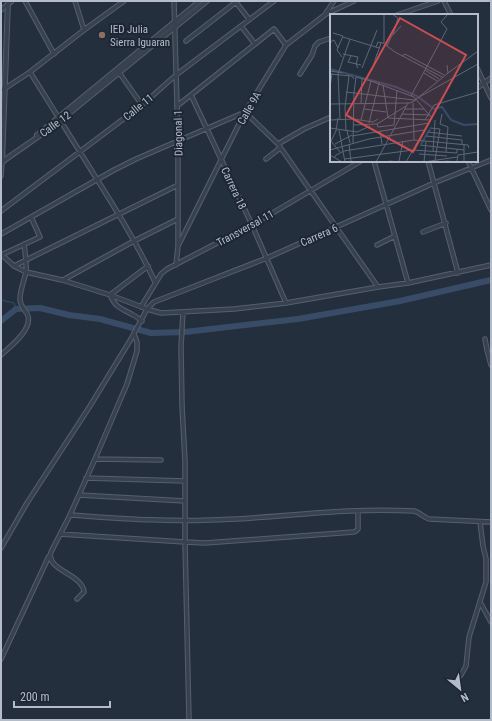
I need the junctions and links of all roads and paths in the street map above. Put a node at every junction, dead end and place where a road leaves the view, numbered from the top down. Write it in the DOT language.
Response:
graph roads {
  1 [pos="12,1"];
  2 [pos="25,1"];
  3 [pos="75,1"];
  4 [pos="124,1"];
  5 [pos="174,1"];
  6 [pos="200,1"];
  7 [pos="207,1"];
  8 [pos="274,1"];
  9 [pos="334,1"];
  10 [pos="342,1"];
  11 [pos="354,1"];
  12 [pos="438,1"];
  13 [pos="444,1"];
  14 [pos="236,2"];
  15 [pos="8,3"];
  16 [pos="345,6"];
  17 [pos="1,10"];
  18 [pos="332,13"];
  19 [pos="326,14"];
  20 [pos="400,14"];
  21 [pos="450,14"];
  22 [pos="249,19"];
  23 [pos="174,22"];
  24 [pos="241,26"];
  25 [pos="174,29"];
  26 [pos="84,30"];
  27 [pos="330,38"];
  28 [pos="186,41"];
  29 [pos="255,44"];
  30 [pos="286,45"];
  31 [pos="54,54"];
  32 [pos="478,70"];
  33 [pos="118,71"];
  34 [pos="30,72"];
  35 [pos="300,74"];
  36 [pos="176,75"];
  37 [pos="491,78"];
  38 [pos="484,83"];
  39 [pos="478,87"];
  40 [pos="2,89"];
  41 [pos="191,95"];
  42 [pos="491,98"];
  43 [pos="142,105"];
  44 [pos="177,106"];
  45 [pos="245,112"];
  46 [pos="330,117"];
  47 [pos="60,119"];
  48 [pos="207,128"];
  49 [pos="178,141"];
  50 [pos="279,146"];
  51 [pos="80,151"];
  52 [pos="266,159"];
  53 [pos="221,160"];
  54 [pos="491,160"];
  55 [pos="2,162"];
  56 [pos="359,162"];
  57 [pos="374,162"];
  58 [pos="428,162"];
  59 [pos="468,162"];
  60 [pos="471,168"];
  61 [pos="1,176"];
  62 [pos="98,180"];
  63 [pos="434,183"];
  64 [pos="178,185"];
  65 [pos="310,190"];
  66 [pos="386,205"];
  67 [pos="491,210"];
  68 [pos="1,211"];
  69 [pos="119,215"];
  70 [pos="31,217"];
  71 [pos="178,219"];
  72 [pos="446,224"];
  73 [pos="252,225"];
  74 [pos="337,228"];
  75 [pos="423,232"];
  76 [pos="1,234"];
  77 [pos="395,236"];
  78 [pos="134,241"];
  79 [pos="24,244"];
  80 [pos="377,245"];
  81 [pos="178,246"];
  82 [pos="1,254"];
  83 [pos="267,258"];
  84 [pos="26,260"];
  85 [pos="176,265"];
  86 [pos="14,266"];
  87 [pos="148,266"];
  88 [pos="491,266"];
  89 [pos="26,272"];
  90 [pos="458,273"];
  91 [pos="62,280"];
  92 [pos="156,282"];
  93 [pos="408,283"];
  94 [pos="378,287"];
  95 [pos="110,295"];
  96 [pos="286,303"];
  97 [pos="141,307"];
  98 [pos="147,309"];
  99 [pos="183,312"];
  100 [pos="142,321"];
  101 [pos="134,334"];
  102 [pos="485,339"];
  103 [pos="1,355"];
  104 [pos="491,365"];
  105 [pos="96,459"];
  106 [pos="161,460"];
  107 [pos="86,478"];
  108 [pos="185,481"];
  109 [pos="79,495"];
  110 [pos="185,501"];
  111 [pos="358,511"];
  112 [pos="70,515"];
  113 [pos="185,520"];
  114 [pos="480,522"];
  115 [pos="491,522"];
  116 [pos="60,534"];
  117 [pos="185,542"];
  118 [pos="1,548"];
  119 [pos="49,556"];
  120 [pos="77,599"];
  121 [pos="480,602"];
  122 [pos="491,622"];
  123 [pos="1,659"];
  124 [pos="461,675"];
  125 [pos="190,720"];
  1 -- 15 [label="street"];
  2 -- 31 [label="street"];
  3 -- 26 [label="street"];
  4 -- 26 [label="street"];
  5 -- 23 [label="street, Diagonal 1"];
  6 -- 23 [label="street, Calle 12"];
  7 -- 25 [label="street, Calle 12"];
  8 -- 22 [label="street, Calle 11"];
  9 -- 19 [label="street"];
  10 -- 16 [label="street"];
  11 -- 16 [label="street, Calle 9A"];
  12 -- 20 [label="street"];
  13 -- 21 [label="street"];
  14 -- 22 [label="street"];
  14 -- 28 [label="street"];
  15 -- 17 [label="street"];
  15 -- 40 [label="street"];
  16 -- 18 [label="street, Calle 9A"];
  18 -- 19 [label="street, Calle 9A"];
  19 -- 30 [label="street, Calle 9A"];
  22 -- 24 [label="street, Calle 11"];
  23 -- 25 [label="street, Diagonal 1"];
  23 -- 33 [label="street, Calle 12"];
  24 -- 29 [label="street"];
  24 -- 36 [label="street, Calle 11"];
  25 -- 33 [label="street, Calle 12"];
  25 -- 36 [label="street, Diagonal 1"];
  26 -- 31 [label="street"];
  27 -- 35 [label="street"];
  29 -- 30 [label="street"];
  29 -- 41 [label="street"];
  30 -- 45 [label="street, Calle 9A"];
  31 -- 34 [label="street"];
  32 -- 38 [label="street"];
  33 -- 43 [label="street"];
  33 -- 47 [label="street, Calle 12"];
  34 -- 40 [label="street"];
  34 -- 47 [label="street"];
  36 -- 43 [label="street, Calle 11"];
  36 -- 44 [label="street, Diagonal 1"];
  37 -- 38 [label="street"];
  38 -- 39 [label="street"];
  38 -- 42 [label="street"];
  40 -- 55 [label="street"];
  41 -- 44 [label="street"];
  41 -- 48 [label="street, Carrera 18"];
  43 -- 51 [label="street, Calle 11"];
  44 -- 49 [label="street, Diagonal 1"];
  45 -- 48 [label="street"];
  45 -- 50 [label="street"];
  45 -- 53 [label="street, Calle 9A"];
  46 -- 50 [label="street"];
  47 -- 51 [label="street"];
  47 -- 55 [label="street, Calle 12"];
  48 -- 49 [label="street"];
  48 -- 53 [label="street, Carrera 18"];
  49 -- 62 [label="street"];
  49 -- 64 [label="street, Diagonal 1"];
  50 -- 52 [label="street"];
  50 -- 65 [label="street"];
  51 -- 62 [label="street"];
  51 -- 68 [label="street, Calle 11"];
  53 -- 73 [label="street, Carrera 18"];
  53 -- 81 [label="street, Calle 9A"];
  54 -- 60 [label="street, Carrera 6"];
  55 -- 61 [label="street"];
  56 -- 65 [label="street, Transversal 11"];
  57 -- 66 [label="street"];
  58 -- 63 [label="street"];
  59 -- 60 [label="street"];
  60 -- 63 [label="street, Carrera 6"];
  60 -- 67 [label="street"];
  62 -- 69 [label="street"];
  62 -- 70 [label="street"];
  63 -- 66 [label="street, Carrera 6"];
  63 -- 72 [label="street"];
  64 -- 69 [label="street"];
  64 -- 71 [label="street, Diagonal 1"];
  65 -- 73 [label="street, Transversal 11"];
  65 -- 74 [label="street"];
  66 -- 74 [label="street, Carrera 6"];
  66 -- 77 [label="street"];
  69 -- 78 [label="street"];
  69 -- 84 [label="street"];
  70 -- 76 [label="street"];
  70 -- 79 [label="street"];
  71 -- 78 [label="street"];
  71 -- 81 [label="street, Diagonal 1"];
  72 -- 75 [label="street"];
  72 -- 90 [label="street"];
  73 -- 83 [label="street, Carrera 18"];
  73 -- 85 [label="street, Transversal 11"];
  74 -- 83 [label="street, Carrera 6"];
  74 -- 94 [label="street"];
  77 -- 80 [label="street"];
  77 -- 93 [label="street"];
  78 -- 87 [label="street"];
  78 -- 91 [label="street"];
  79 -- 82 [label="street"];
  79 -- 84 [label="street"];
  81 -- 85 [label="street, Diagonal 1"];
  82 -- 86 [label="street"];
  83 -- 96 [label="street, Carrera 18"];
  83 -- 98 [label="street, Carrera 6"];
  84 -- 86 [label="street"];
  84 -- 89 [label="street"];
  85 -- 92 [label="street, Transversal 11"];
  86 -- 89 [label="street"];
  87 -- 92 [label="street"];
  87 -- 95 [label="street"];
  88 -- 90 [label="street"];
  89 -- 91 [label="street"];
  89 -- 103 [label="street"];
  90 -- 93 [label="street"];
  91 -- 95 [label="street"];
  92 -- 97 [label="street, Transversal 11"];
  93 -- 94 [label="street"];
  94 -- 96 [label="street"];
  95 -- 97 [label="street"];
  95 -- 100 [label="street"];
  96 -- 99 [label="street"];
  97 -- 98 [label="street"];
  98 -- 99 [label="street"];
  98 -- 100 [label="street"];
  99 -- 108 [label="street"];
  100 -- 101 [label="street"];
  101 -- 105 [label="street"];
  101 -- 118 [label="street"];
  102 -- 104 [label="street"];
  105 -- 106 [label="street"];
  105 -- 107 [label="street"];
  107 -- 108 [label="street"];
  107 -- 109 [label="street"];
  108 -- 110 [label="street"];
  109 -- 110 [label="street"];
  109 -- 112 [label="street"];
  110 -- 113 [label="street"];
  111 -- 113 [label="street"];
  111 -- 114 [label="street"];
  111 -- 117 [label="street"];
  112 -- 113 [label="street"];
  112 -- 116 [label="street"];
  113 -- 117 [label="street"];
  114 -- 115 [label="street"];
  114 -- 121 [label="street"];
  116 -- 117 [label="street"];
  116 -- 119 [label="street"];
  117 -- 125 [label="street"];
  119 -- 120 [label="street"];
  119 -- 123 [label="street"];
  121 -- 122 [label="street"];
  121 -- 124 [label="street"];
}
